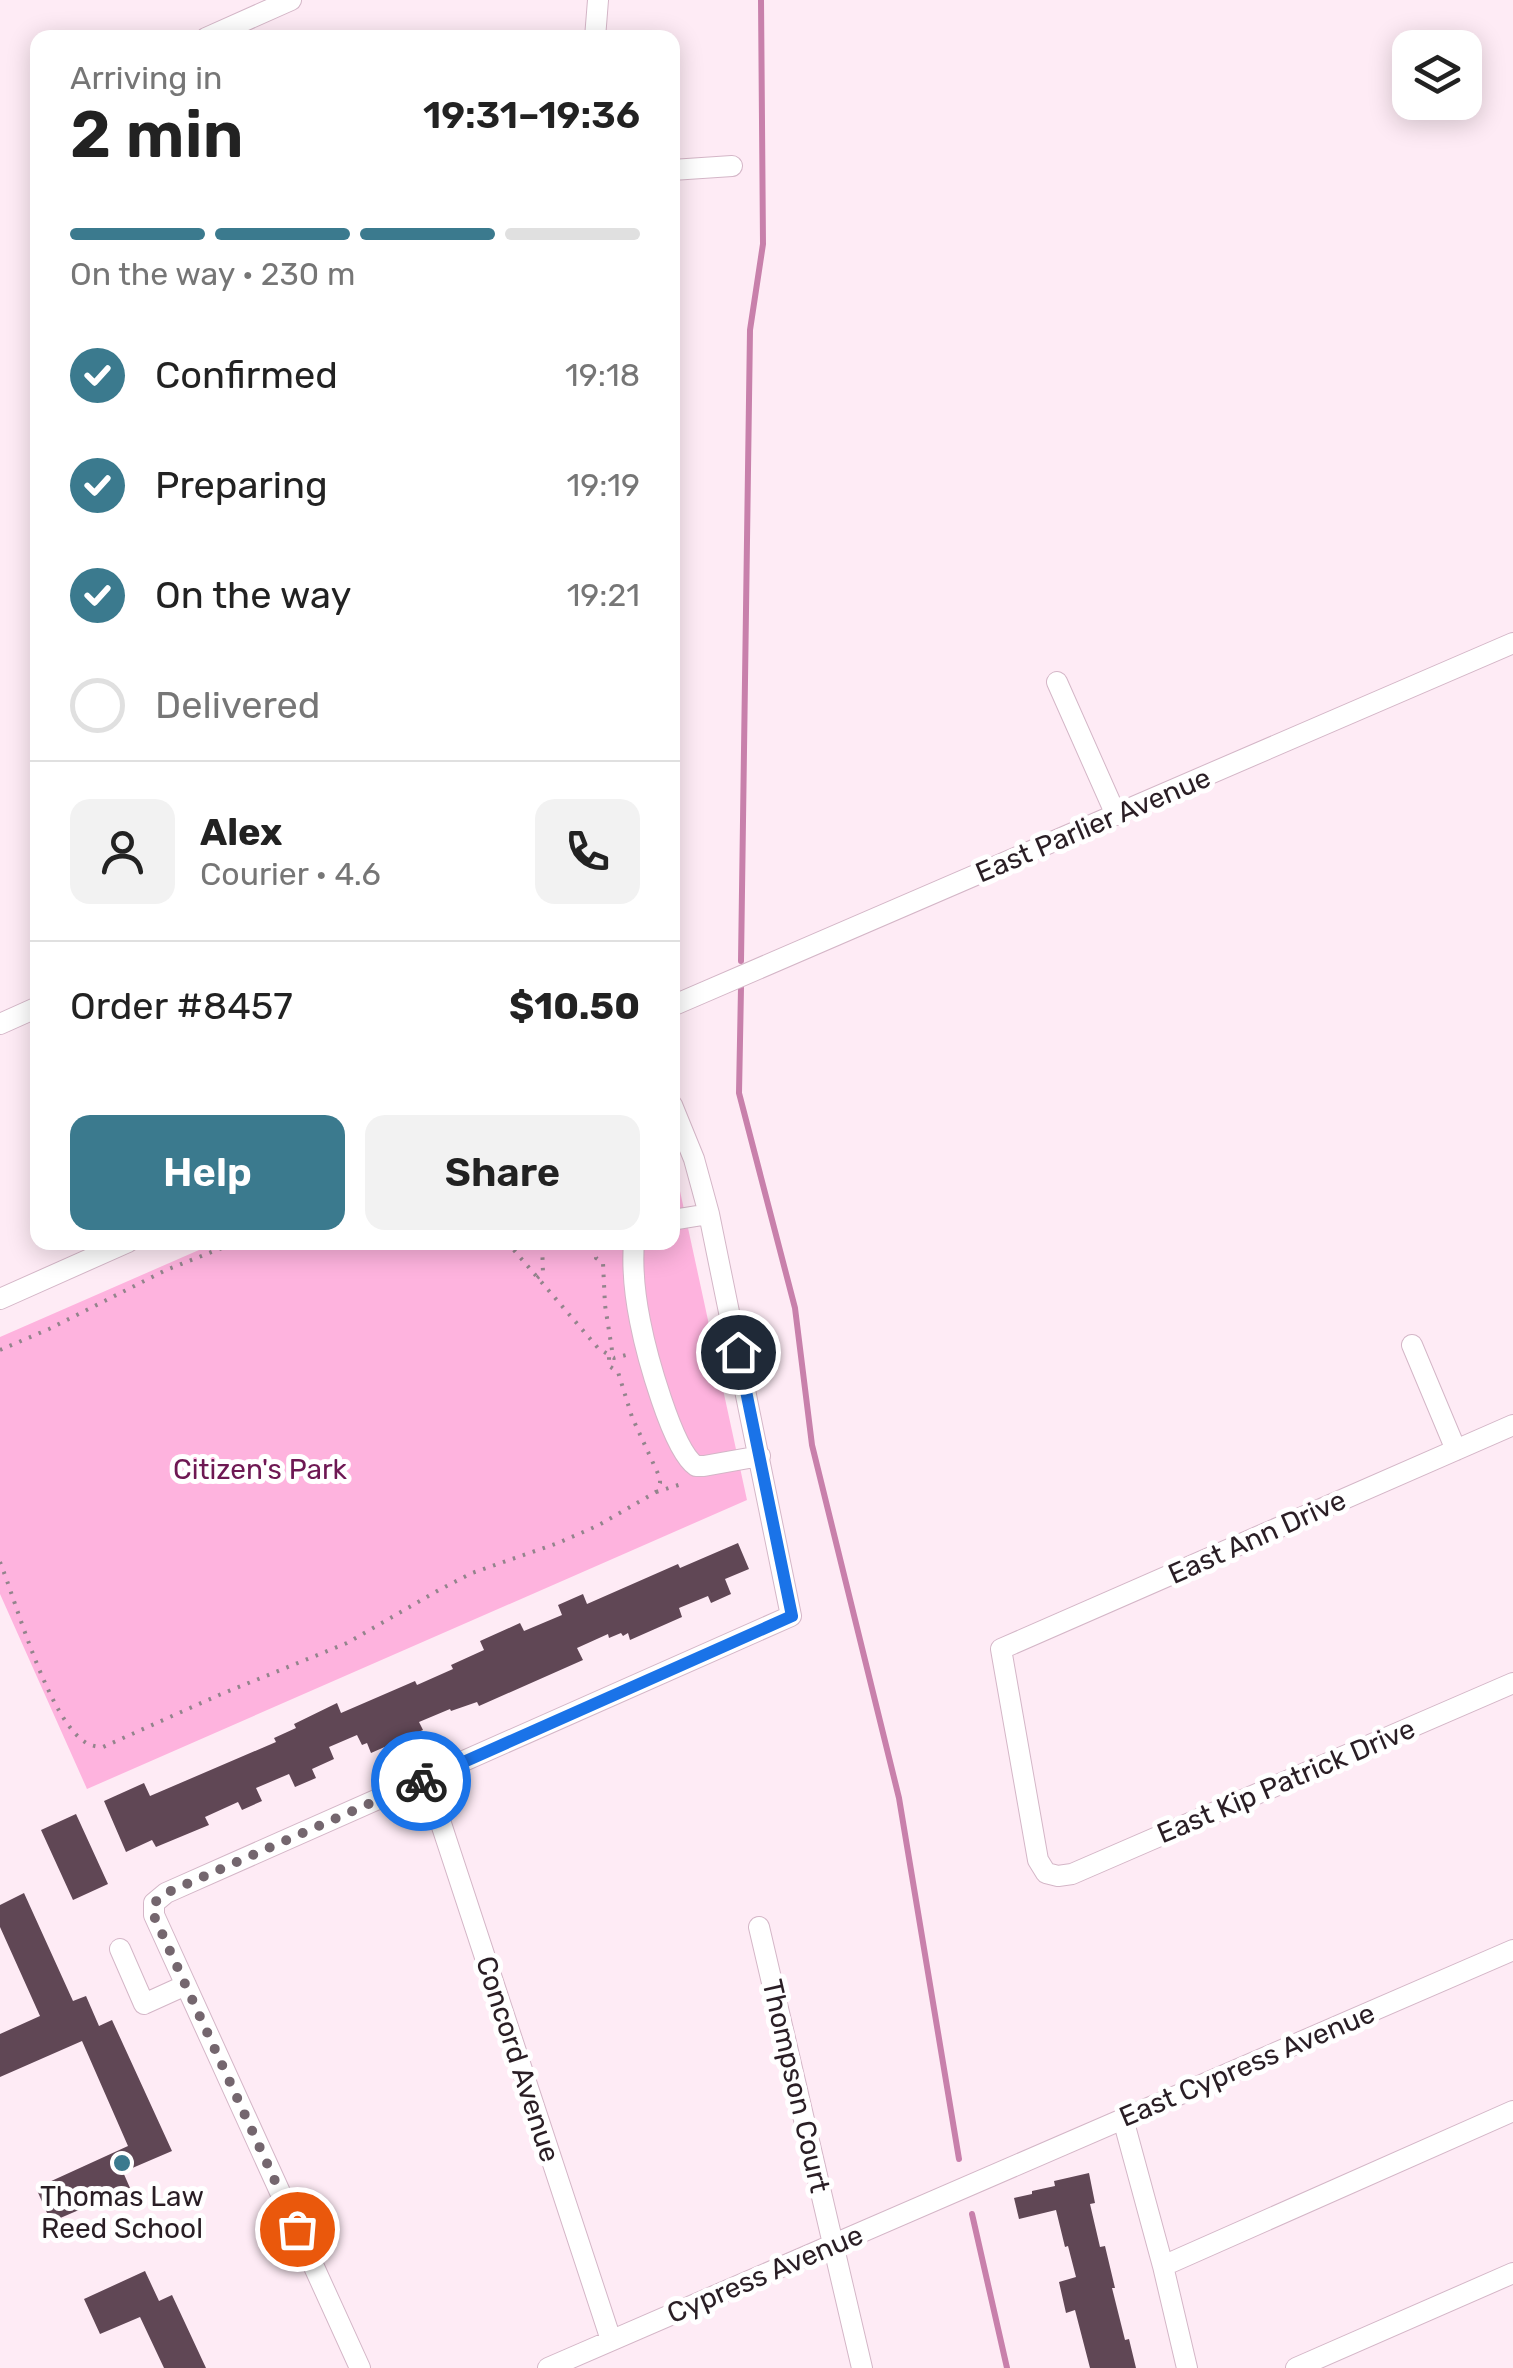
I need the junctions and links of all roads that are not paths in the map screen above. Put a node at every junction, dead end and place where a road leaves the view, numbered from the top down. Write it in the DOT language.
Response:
graph roads {
  1 [pos="291,0"];
  2 [pos="598,0"];
  3 [pos="224,30"];
  4 [pos="596,30"];
  5 [pos="732,166"];
  6 [pos="680,169"];
  7 [pos="1513,643"];
  8 [pos="1057,682"];
  9 [pos="1116,815"];
  10 [pos="680,1003"];
  11 [pos="30,1011"];
  12 [pos="0,1024"];
  13 [pos="680,1124"];
  14 [pos="709,1214"];
  15 [pos="680,1219"];
  16 [pos="110,1250"];
  17 [pos="634,1250"];
  18 [pos="0,1299"];
  19 [pos="1412,1345"];
  20 [pos="1513,1425"];
  21 [pos="1456,1450"];
  22 [pos="760,1456"];
  23 [pos="1513,1683"];
  24 [pos="426,1778"];
  25 [pos="1058,1876"];
  26 [pos="760,1927"];
  27 [pos="120,1949"];
  28 [pos="1513,1950"];
  29 [pos="186,1986"];
  30 [pos="1513,2111"];
  31 [pos="1123,2119"];
  32 [pos="982,2180"];
  33 [pos="833,2245"];
  34 [pos="1163,2266"];
  35 [pos="1513,2273"];
  36 [pos="611,2340"];
  37 [pos="360,2368"];
  38 [pos="548,2368"];
  39 [pos="862,2368"];
  40 [pos="1188,2368"];
  41 [pos="1296,2368"];
  1 -- 3 [label="street"];
  2 -- 4 [label="street"];
  5 -- 6 [label="street"];
  7 -- 9 [label="street, East Parlier Avenue"];
  8 -- 9 [label="street"];
  9 -- 10 [label="street, East Parlier Avenue"];
  11 -- 12 [label="street"];
  13 -- 14 [label="street"];
  14 -- 15 [label="street"];
  14 -- 22 [label="street"];
  16 -- 18 [label="street"];
  17 -- 22 [label="street"];
  19 -- 21 [label="street"];
  20 -- 21 [label="street, East Ann Drive"];
  21 -- 25 [label="street, East Ann Drive"];
  22 -- 24 [label="street"];
  23 -- 25 [label="street, East Kip Patrick Drive"];
  24 -- 29 [label="street"];
  24 -- 36 [label="street, Concord Avenue"];
  26 -- 33 [label="street, Thompson Court"];
  27 -- 29 [label="street"];
  28 -- 31 [label="street, East Cypress Avenue"];
  29 -- 37 [label="street"];
  30 -- 34 [label="street"];
  31 -- 32 [label="street, East Cypress Avenue"];
  31 -- 34 [label="street"];
  32 -- 33 [label="street, Cypress Avenue"];
  33 -- 36 [label="street, Cypress Avenue"];
  33 -- 39 [label="street, Thompson Court"];
  34 -- 40 [label="street"];
  35 -- 41 [label="street"];
  36 -- 38 [label="street, Cypress Avenue"];
}
